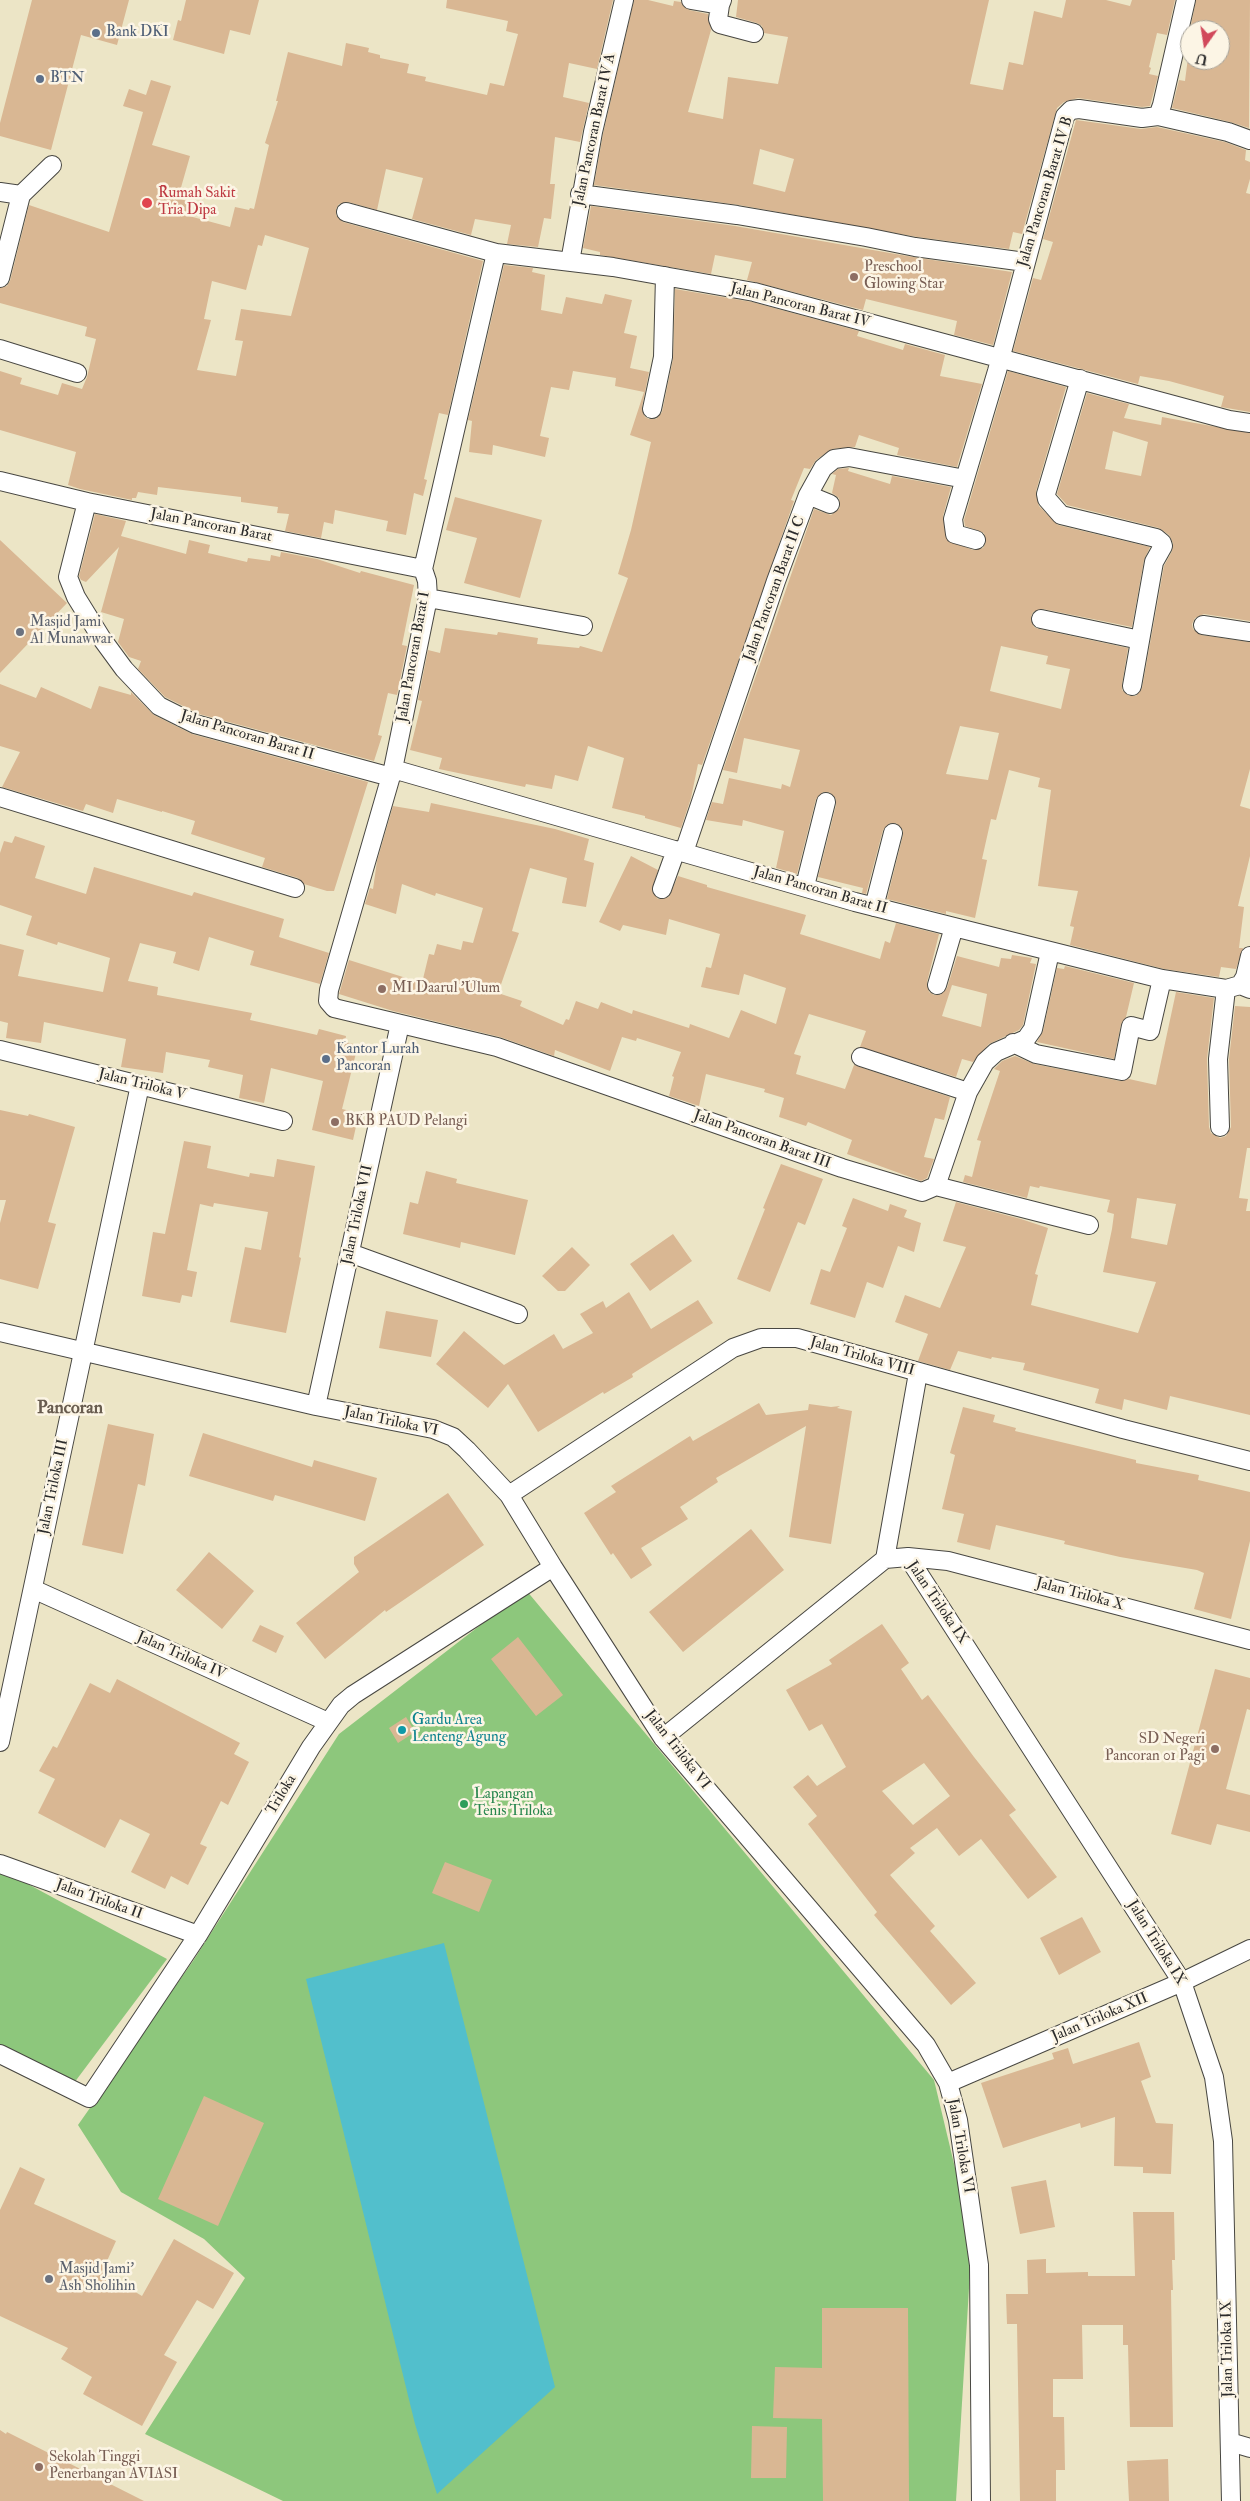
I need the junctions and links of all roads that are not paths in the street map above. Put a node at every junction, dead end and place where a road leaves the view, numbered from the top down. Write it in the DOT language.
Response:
graph roads {
  1 [pos="624,0"];
  2 [pos="691,0"];
  3 [pos="1186,0"];
  4 [pos="721,3"];
  5 [pos="754,33"];
  6 [pos="1158,116"];
  7 [pos="1250,140"];
  8 [pos="52,166"];
  9 [pos="0,192"];
  10 [pos="580,194"];
  11 [pos="21,195"];
  12 [pos="346,212"];
  13 [pos="496,253"];
  14 [pos="570,262"];
  15 [pos="1025,262"];
  16 [pos="665,276"];
  17 [pos="0,278"];
  18 [pos="0,349"];
  19 [pos="1000,358"];
  20 [pos="77,373"];
  21 [pos="1080,379"];
  22 [pos="652,409"];
  23 [pos="1250,423"];
  24 [pos="0,480"];
  25 [pos="965,480"];
  26 [pos="808,495"];
  27 [pos="87,502"];
  28 [pos="830,504"];
  29 [pos="976,540"];
  30 [pos="423,569"];
  31 [pos="428,598"];
  32 [pos="1041,619"];
  33 [pos="1203,625"];
  34 [pos="583,626"];
  35 [pos="1250,632"];
  36 [pos="1140,640"];
  37 [pos="1132,686"];
  38 [pos="392,773"];
  39 [pos="0,797"];
  40 [pos="826,802"];
  41 [pos="893,833"];
  42 [pos="680,851"];
  43 [pos="805,886"];
  44 [pos="295,888"];
  45 [pos="662,889"];
  46 [pos="874,907"];
  47 [pos="954,927"];
  48 [pos="1050,952"];
  49 [pos="1250,956"];
  50 [pos="1162,979"];
  51 [pos="938,985"];
  52 [pos="1239,987"];
  53 [pos="328,1001"];
  54 [pos="400,1024"];
  55 [pos="1013,1043"];
  56 [pos="0,1050"];
  57 [pos="861,1057"];
  58 [pos="140,1085"];
  59 [pos="968,1092"];
  60 [pos="283,1120"];
  61 [pos="1220,1127"];
  62 [pos="936,1186"];
  63 [pos="1089,1225"];
  64 [pos="350,1253"];
  65 [pos="518,1314"];
  66 [pos="0,1332"];
  67 [pos="84,1351"];
  68 [pos="918,1373"];
  69 [pos="316,1406"];
  70 [pos="1250,1462"];
  71 [pos="509,1495"];
  72 [pos="908,1557"];
  73 [pos="885,1559"];
  74 [pos="553,1567"];
  75 [pos="33,1589"];
  76 [pos="1250,1640"];
  77 [pos="328,1722"];
  78 [pos="663,1738"];
  79 [pos="0,1742"];
  80 [pos="0,1864"];
  81 [pos="198,1935"];
  82 [pos="1250,1950"];
  83 [pos="1182,1982"];
  84 [pos="0,2054"];
  85 [pos="948,2083"];
  86 [pos="1230,2442"];
  87 [pos="1250,2448"];
  88 [pos="981,2501"];
  89 [pos="1231,2501"];
  1 -- 10 [label="street, Jalan Pancoran Barat IV A"];
  2 -- 4 [label="street"];
  3 -- 6 [label="street"];
  4 -- 5 [label="street"];
  6 -- 7 [label="street"];
  6 -- 15 [label="street, Jalan Pancoran Barat IV B"];
  8 -- 11 [label="street"];
  9 -- 11 [label="street"];
  10 -- 14 [label="street, Jalan Pancoran Barat IV A"];
  10 -- 15 [label="street"];
  11 -- 17 [label="street"];
  12 -- 13 [label="street, Jalan Pancoran Barat IV"];
  13 -- 14 [label="street, Jalan Pancoran Barat IV"];
  13 -- 30 [label="street, Jalan Pancoran Barat I"];
  14 -- 16 [label="street, Jalan Pancoran Barat IV"];
  15 -- 19 [label="street, Jalan Pancoran Barat IV B"];
  16 -- 19 [label="street, Jalan Pancoran Barat IV"];
  16 -- 22 [label="street"];
  18 -- 20 [label="street"];
  19 -- 21 [label="street, Jalan Pancoran Barat IV"];
  19 -- 25 [label="street, Jalan Pancoran Barat IV B"];
  21 -- 23 [label="street, Jalan Pancoran Barat IV"];
  21 -- 36 [label="street"];
  24 -- 27 [label="street, Jalan Pancoran Barat"];
  25 -- 26 [label="street, Jalan Pancoran Barat II C"];
  25 -- 29 [label="street, Jalan Pancoran Barat IV B"];
  26 -- 28 [label="street"];
  26 -- 42 [label="street, Jalan Pancoran Barat II C"];
  27 -- 30 [label="street, Jalan Pancoran Barat"];
  27 -- 38 [label="street, Jalan Pancoran Barat II"];
  30 -- 31 [label="street, Jalan Pancoran Barat I"];
  31 -- 34 [label="street"];
  31 -- 38 [label="street, Jalan Pancoran Barat I"];
  32 -- 36 [label="street"];
  33 -- 35 [label="street"];
  36 -- 37 [label="street"];
  38 -- 42 [label="street, Jalan Pancoran Barat II"];
  38 -- 53 [label="street, Jalan Pancoran Barat I"];
  39 -- 44 [label="street"];
  40 -- 43 [label="street"];
  41 -- 46 [label="street"];
  42 -- 43 [label="street, Jalan Pancoran Barat II"];
  42 -- 45 [label="street, Jalan Pancoran Barat II C"];
  43 -- 46 [label="street, Jalan Pancoran Barat II"];
  46 -- 47 [label="street, Jalan Pancoran Barat II"];
  47 -- 48 [label="street, Jalan Pancoran Barat II"];
  47 -- 51 [label="street"];
  48 -- 50 [label="street, Jalan Pancoran Barat II"];
  48 -- 55 [label="street"];
  49 -- 52 [label="street"];
  50 -- 52 [label="street, Jalan Pancoran Barat II"];
  50 -- 55 [label="street"];
  52 -- 61 [label="street"];
  53 -- 54 [label="street, Jalan Pancoran Barat III"];
  54 -- 62 [label="street, Jalan Pancoran Barat III"];
  54 -- 64 [label="street, Jalan Triloka VII"];
  55 -- 59 [label="street"];
  56 -- 58 [label="street, Jalan Triloka V"];
  57 -- 59 [label="street"];
  58 -- 60 [label="street, Jalan Triloka V"];
  58 -- 67 [label="street, Jalan Triloka III"];
  59 -- 62 [label="street"];
  62 -- 63 [label="street"];
  64 -- 65 [label="street"];
  64 -- 69 [label="street, Jalan Triloka VII"];
  66 -- 67 [label="street, Jalan Triloka VI"];
  67 -- 69 [label="street, Jalan Triloka VI"];
  67 -- 75 [label="street, Jalan Triloka III"];
  68 -- 70 [label="street, Jalan Triloka VIII"];
  68 -- 71 [label="street, Jalan Triloka VIII"];
  68 -- 73 [label="street, Jalan Triloka IX"];
  69 -- 71 [label="street, Jalan Triloka VI"];
  71 -- 74 [label="street, Jalan Triloka VI"];
  72 -- 73 [label="street, Jalan Triloka IX"];
  72 -- 76 [label="street, Jalan Triloka X"];
  72 -- 83 [label="street, Jalan Triloka IX"];
  73 -- 78 [label="street, Jalan Triloka IX"];
  74 -- 77 [label="street, Triloka"];
  74 -- 78 [label="street, Jalan Triloka VI"];
  75 -- 77 [label="street, Jalan Triloka IV"];
  75 -- 79 [label="street, Jalan Triloka III"];
  77 -- 81 [label="street, Triloka"];
  78 -- 85 [label="street, Jalan Triloka VI"];
  80 -- 81 [label="street, Jalan Triloka II"];
  81 -- 84 [label="street, Triloka"];
  82 -- 83 [label="street, Jalan Triloka XII"];
  83 -- 85 [label="street, Jalan Triloka XII"];
  83 -- 86 [label="street, Jalan Triloka IX"];
  85 -- 88 [label="street, Jalan Triloka VI"];
  86 -- 87 [label="street"];
  86 -- 89 [label="street, Jalan Triloka IX"];
}
